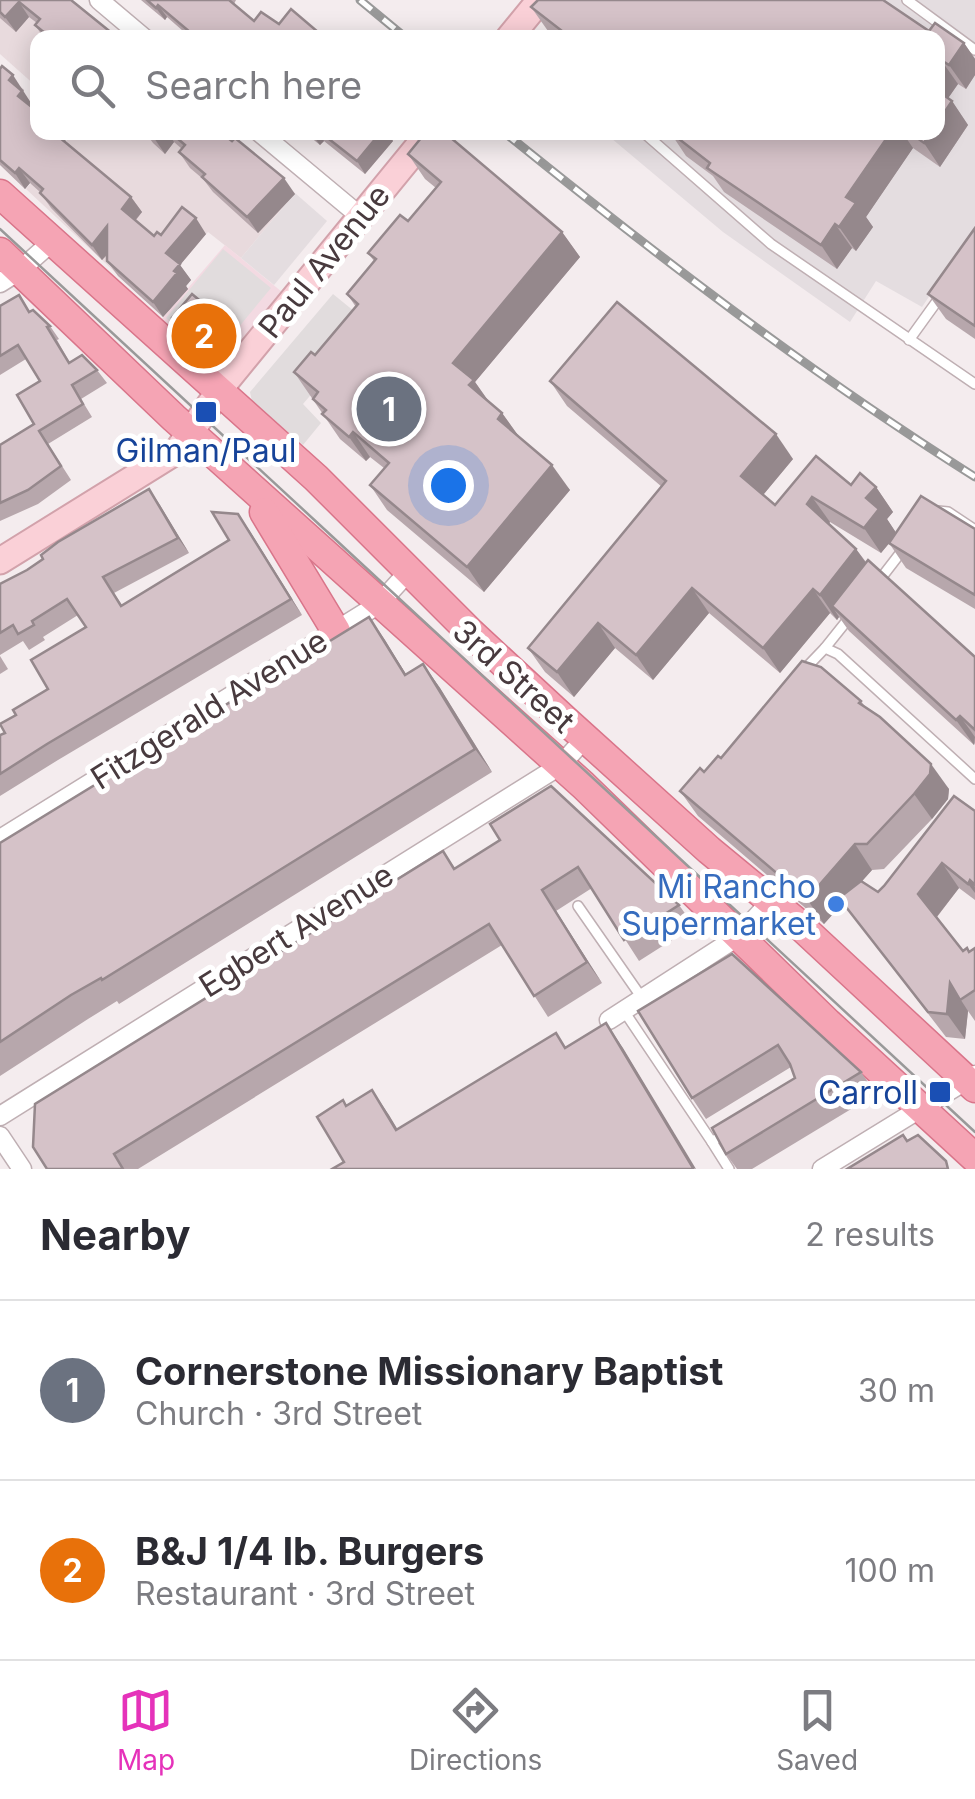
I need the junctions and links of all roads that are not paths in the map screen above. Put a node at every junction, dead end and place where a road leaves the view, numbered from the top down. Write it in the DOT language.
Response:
graph roads {
  1 [pos="99,0"];
  2 [pos="907,0"];
  3 [pos="135,30"];
  4 [pos="975,50"];
  5 [pos="269,140"];
  6 [pos="424,140"];
  7 [pos="652,140"];
  8 [pos="0,194"];
  9 [pos="361,217"];
  10 [pos="54,240"];
  11 [pos="6,269"];
  12 [pos="942,294"];
  13 [pos="910,340"];
  14 [pos="975,384"];
  15 [pos="219,390"];
  16 [pos="191,433"];
  17 [pos="248,485"];
  18 [pos="934,511"];
  19 [pos="975,530"];
  20 [pos="910,542"];
  21 [pos="0,561"];
  22 [pos="410,570"];
  23 [pos="874,587"];
  24 [pos="861,602"];
  25 [pos="378,604"];
  26 [pos="336,630"];
  27 [pos="825,648"];
  28 [pos="793,682"];
  29 [pos="586,737"];
  30 [pos="560,765"];
  31 [pos="975,778"];
  32 [pos="0,839"];
  33 [pos="771,901"];
  34 [pos="578,906"];
  35 [pos="739,936"];
  36 [pos="642,998"];
  37 [pos="616,1015"];
  38 [pos="972,1081"];
  39 [pos="920,1107"];
  40 [pos="0,1116"];
  41 [pos="726,1133"];
  42 [pos="0,1136"];
  43 [pos="712,1142"];
  44 [pos="975,1158"];
  45 [pos="22,1169"];
  46 [pos="730,1169"];
  47 [pos="822,1169"];
  1 -- 3 [label="street"];
  2 -- 4 [label="lane"];
  5 -- 9 [label="street"];
  6 -- 9 [label="main road, Paul Avenue"];
  7 -- 13 [label="lane"];
  8 -- 10 [label="main road, 3rd Street"];
  9 -- 15 [label="main road, Paul Avenue"];
  10 -- 11 [label="street"];
  10 -- 15 [label="main road, 3rd Street"];
  11 -- 16 [label="main road, 3rd Street"];
  12 -- 13 [label="lane"];
  13 -- 14 [label="lane"];
  15 -- 16 [label="main road, Paul Avenue"];
  15 -- 22 [label="main road, 3rd Street"];
  16 -- 17 [label="main road, 3rd Street"];
  16 -- 21 [label="main road, Paul Avenue"];
  17 -- 25 [label="main road, 3rd Street"];
  17 -- 26 [label="main road"];
  18 -- 19 [label="lane"];
  20 -- 23 [label="lane"];
  22 -- 25 [label="street, Fitzgerald Avenue"];
  22 -- 29 [label="main road, 3rd Street"];
  24 -- 27 [label="lane"];
  25 -- 26 [label="street, Fitzgerald Avenue"];
  25 -- 30 [label="main road, 3rd Street"];
  26 -- 32 [label="street, Fitzgerald Avenue"];
  27 -- 28 [label="lane"];
  27 -- 31 [label="lane"];
  29 -- 30 [label="street, Egbert Avenue"];
  29 -- 33 [label="main road, 3rd Street"];
  30 -- 35 [label="main road, 3rd Street"];
  30 -- 40 [label="street, Egbert Avenue"];
  33 -- 35 [label="street"];
  33 -- 38 [label="main road, 3rd Street"];
  34 -- 36 [label="lane"];
  35 -- 36 [label="street"];
  35 -- 39 [label="main road, 3rd Street"];
  36 -- 37 [label="street"];
  37 -- 43 [label="lane"];
  38 -- 39 [label="street"];
  39 -- 44 [label="main road, 3rd Street"];
  39 -- 47 [label="street"];
  41 -- 43 [label="lane"];
  42 -- 45 [label="street"];
  43 -- 46 [label="lane"];
}
